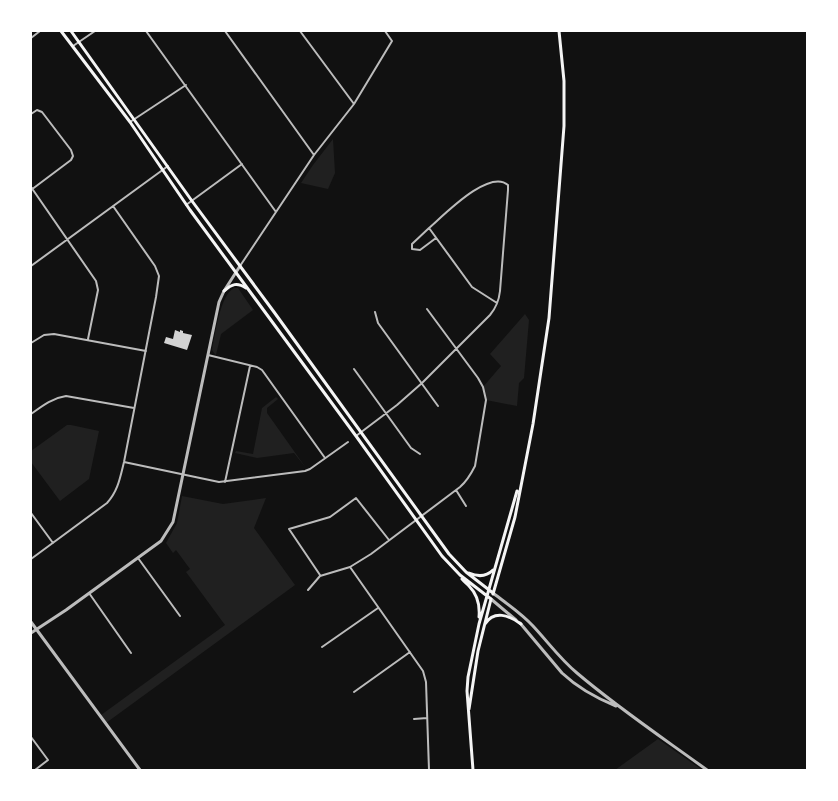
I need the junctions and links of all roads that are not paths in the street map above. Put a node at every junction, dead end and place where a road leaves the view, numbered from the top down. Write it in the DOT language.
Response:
graph roads {
  1 [pos="40,31"];
  2 [pos="61,31"];
  3 [pos="71,31"];
  4 [pos="95,31"];
  5 [pos="146,31"];
  6 [pos="226,31"];
  7 [pos="300,31"];
  8 [pos="385,31"];
  9 [pos="559,31"];
  10 [pos="31,38"];
  11 [pos="79,42"];
  12 [pos="72,46"];
  13 [pos="186,85"];
  14 [pos="354,104"];
  15 [pos="31,114"];
  16 [pos="134,120"];
  17 [pos="130,122"];
  18 [pos="314,155"];
  19 [pos="242,164"];
  20 [pos="168,166"];
  21 [pos="162,170"];
  22 [pos="32,188"];
  23 [pos="192,201"];
  24 [pos="186,205"];
  25 [pos="113,206"];
  26 [pos="276,212"];
  27 [pos="429,228"];
  28 [pos="436,238"];
  29 [pos="67,240"];
  30 [pos="31,266"];
  31 [pos="240,266"];
  32 [pos="236,272"];
  33 [pos="248,290"];
  34 [pos="224,291"];
  35 [pos="498,303"];
  36 [pos="427,309"];
  37 [pos="375,312"];
  38 [pos="88,340"];
  39 [pos="31,343"];
  40 [pos="456,349"];
  41 [pos="146,351"];
  42 [pos="208,355"];
  43 [pos="250,366"];
  44 [pos="354,369"];
  45 [pos="422,383"];
  46 [pos="438,406"];
  47 [pos="134,408"];
  48 [pos="386,413"];
  49 [pos="31,414"];
  50 [pos="362,432"];
  51 [pos="356,436"];
  52 [pos="348,442"];
  53 [pos="420,454"];
  54 [pos="325,458"];
  55 [pos="124,462"];
  56 [pos="182,474"];
  57 [pos="521,480"];
  58 [pos="225,482"];
  59 [pos="456,490"];
  60 [pos="466,506"];
  61 [pos="31,512"];
  62 [pos="422,515"];
  63 [pos="417,520"];
  64 [pos="389,540"];
  65 [pos="53,543"];
  66 [pos="138,558"];
  67 [pos="31,559"];
  68 [pos="496,562"];
  69 [pos="350,567"];
  70 [pos="466,572"];
  71 [pos="460,575"];
  72 [pos="320,576"];
  73 [pos="308,590"];
  74 [pos="488,590"];
  75 [pos="89,593"];
  76 [pos="493,593"];
  77 [pos="487,596"];
  78 [pos="491,599"];
  79 [pos="378,608"];
  80 [pos="180,616"];
  81 [pos="31,622"];
  82 [pos="479,624"];
  83 [pos="521,624"];
  84 [pos="483,628"];
  85 [pos="36,629"];
  86 [pos="31,633"];
  87 [pos="322,647"];
  88 [pos="410,652"];
  89 [pos="131,653"];
  90 [pos="354,692"];
  91 [pos="620,708"];
  92 [pos="469,709"];
  93 [pos="428,718"];
  94 [pos="414,719"];
  95 [pos="31,737"];
  96 [pos="35,770"];
  97 [pos="140,770"];
  98 [pos="429,770"];
  99 [pos="472,770"];
  100 [pos="707,770"];
  1 -- 10 [label="street"];
  2 -- 12 [label="main road"];
  3 -- 11 [label="main road"];
  4 -- 11 [label="street"];
  5 -- 13 [label="street"];
  6 -- 18 [label="street"];
  7 -- 14 [label="street"];
  8 -- 14 [label="street"];
  9 -- 57 [label="main road"];
  11 -- 12 [label="street"];
  11 -- 16 [label="main road"];
  12 -- 17 [label="main road"];
  13 -- 16 [label="street"];
  13 -- 19 [label="street"];
  14 -- 18 [label="street"];
  15 -- 22 [label="street"];
  16 -- 17 [label="street"];
  16 -- 20 [label="main road"];
  17 -- 21 [label="main road"];
  18 -- 26 [label="street"];
  19 -- 23 [label="street"];
  19 -- 26 [label="street"];
  20 -- 21 [label="street"];
  20 -- 23 [label="main road"];
  21 -- 24 [label="main road"];
  21 -- 25 [label="street"];
  22 -- 29 [label="street"];
  23 -- 24 [label="street"];
  23 -- 31 [label="main road"];
  24 -- 32 [label="main road"];
  25 -- 29 [label="street"];
  25 -- 41 [label="street"];
  26 -- 31 [label="street"];
  27 -- 28 [label="street"];
  27 -- 28 [label="street"];
  27 -- 35 [label="street"];
  28 -- 35 [label="street"];
  29 -- 30 [label="street"];
  29 -- 38 [label="street"];
  31 -- 32 [label="street"];
  31 -- 50 [label="main road"];
  32 -- 33 [label="main road"];
  32 -- 34 [label="street"];
  33 -- 34 [label="main road"];
  33 -- 51 [label="main road"];
  34 -- 42 [label="street"];
  35 -- 40 [label="street"];
  36 -- 40 [label="street"];
  37 -- 45 [label="street"];
  38 -- 39 [label="street"];
  38 -- 41 [label="street"];
  40 -- 45 [label="street"];
  40 -- 59 [label="street"];
  41 -- 47 [label="street"];
  42 -- 43 [label="street"];
  42 -- 56 [label="street"];
  43 -- 54 [label="street"];
  43 -- 58 [label="street"];
  44 -- 48 [label="street"];
  45 -- 46 [label="street"];
  45 -- 48 [label="street"];
  47 -- 49 [label="street"];
  47 -- 55 [label="street"];
  48 -- 50 [label="street"];
  48 -- 53 [label="street"];
  50 -- 51 [label="street"];
  50 -- 62 [label="main road"];
  51 -- 63 [label="main road"];
  52 -- 54 [label="street"];
  54 -- 58 [label="street"];
  55 -- 56 [label="street"];
  55 -- 65 [label="street"];
  56 -- 58 [label="street"];
  56 -- 66 [label="street"];
  57 -- 68 [label="main road"];
  57 -- 76 [label="main road"];
  59 -- 60 [label="street"];
  59 -- 62 [label="street"];
  61 -- 65 [label="street"];
  62 -- 63 [label="street"];
  62 -- 70 [label="main road"];
  63 -- 64 [label="street"];
  63 -- 71 [label="main road"];
  64 -- 69 [label="street"];
  64 -- 72 [label="street"];
  65 -- 67 [label="street"];
  66 -- 75 [label="street"];
  66 -- 80 [label="street"];
  68 -- 70 [label="main road"];
  68 -- 74 [label="main road"];
  69 -- 72 [label="street"];
  69 -- 79 [label="street"];
  70 -- 74 [label="main road"];
  71 -- 77 [label="main road"];
  71 -- 82 [label="main road"];
  72 -- 73 [label="street"];
  74 -- 76 [label="main road"];
  74 -- 77 [label="main road"];
  75 -- 85 [label="street"];
  75 -- 89 [label="street"];
  76 -- 78 [label="main road"];
  76 -- 91 [label="street"];
  77 -- 78 [label="main road"];
  77 -- 82 [label="main road"];
  78 -- 83 [label="street"];
  78 -- 84 [label="main road"];
  79 -- 87 [label="street"];
  79 -- 88 [label="street"];
  81 -- 85 [label="street"];
  82 -- 92 [label="main road"];
  83 -- 84 [label="main road"];
  83 -- 91 [label="street"];
  84 -- 92 [label="main road"];
  85 -- 86 [label="street"];
  85 -- 97 [label="street"];
  88 -- 90 [label="street"];
  88 -- 93 [label="street"];
  91 -- 100 [label="street"];
  92 -- 99 [label="main road"];
  93 -- 94 [label="street"];
  93 -- 98 [label="street"];
  95 -- 96 [label="street"];
}
